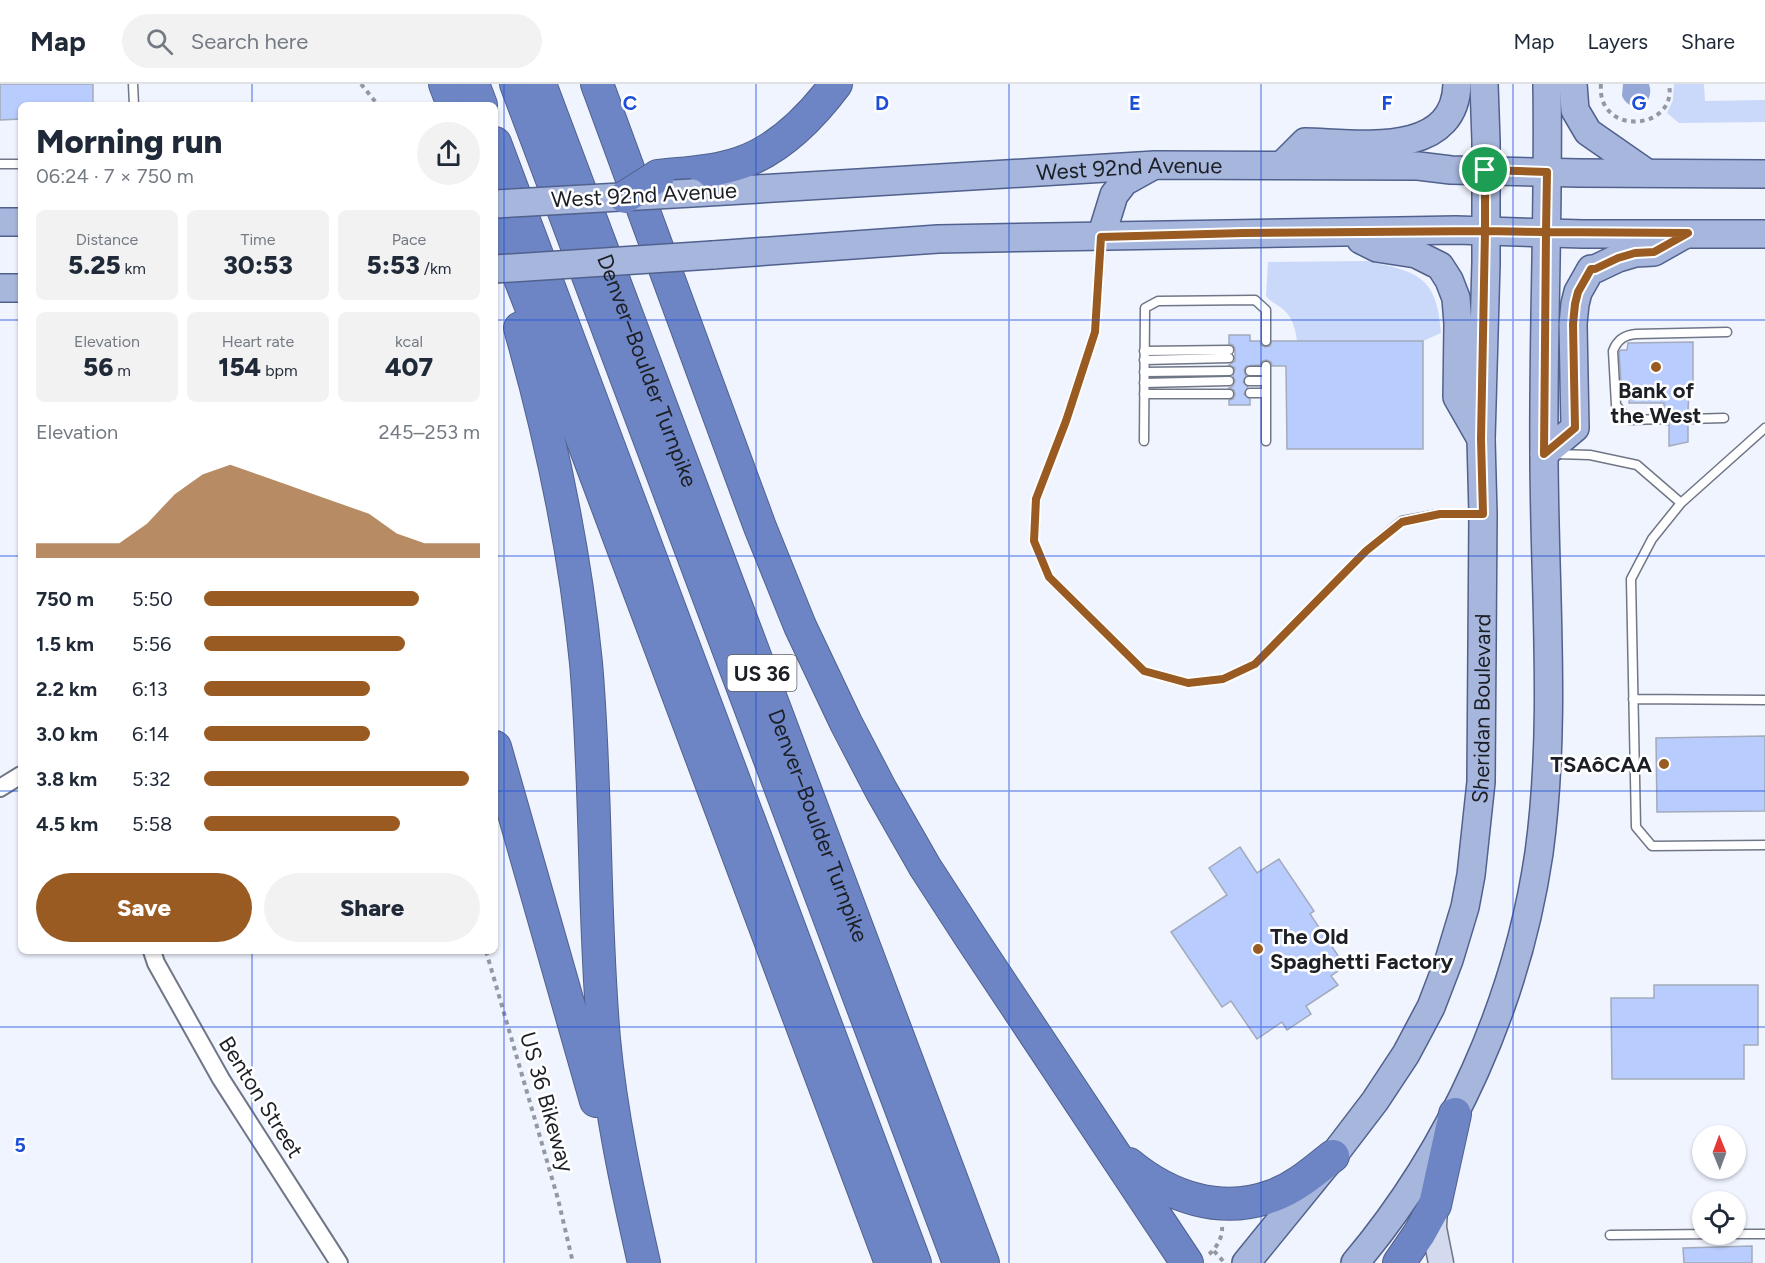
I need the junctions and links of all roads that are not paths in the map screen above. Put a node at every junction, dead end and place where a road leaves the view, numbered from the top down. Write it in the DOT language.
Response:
graph roads {
  1 [pos="133,84"];
  2 [pos="445,84"];
  3 [pos="473,84"];
  4 [pos="516,84"];
  5 [pos="540,84"];
  6 [pos="597,84"];
  7 [pos="836,84"];
  8 [pos="1457,84"];
  9 [pos="1484,84"];
  10 [pos="1547,84"];
  11 [pos="1573,84"];
  12 [pos="134,102"];
  13 [pos="452,102"];
  14 [pos="480,102"];
  15 [pos="498,150"];
  16 [pos="0,164"];
  17 [pos="18,164"];
  18 [pos="1155,165"];
  19 [pos="1282,165"];
  20 [pos="1485,170"];
  21 [pos="1547,172"];
  22 [pos="1647,173"];
  23 [pos="1765,174"];
  24 [pos="625,197"];
  25 [pos="498,204"];
  26 [pos="0,222"];
  27 [pos="18,222"];
  28 [pos="498,222"];
  29 [pos="1485,231"];
  30 [pos="1344,232"];
  31 [pos="1546,232"];
  32 [pos="1688,233"];
  33 [pos="1765,234"];
  34 [pos="1101,237"];
  35 [pos="498,255"];
  36 [pos="498,269"];
  37 [pos="0,288"];
  38 [pos="18,288"];
  39 [pos="1727,332"];
  40 [pos="1266,341"];
  41 [pos="1229,354"];
  42 [pos="1144,355"];
  43 [pos="1229,371"];
  44 [pos="1250,371"];
  45 [pos="1144,372"];
  46 [pos="1266,373"];
  47 [pos="1229,381"];
  48 [pos="1250,381"];
  49 [pos="1144,382"];
  50 [pos="1250,393"];
  51 [pos="1265,393"];
  52 [pos="1144,394"];
  53 [pos="1229,394"];
  54 [pos="1688,418"];
  55 [pos="1724,418"];
  56 [pos="1664,419"];
  57 [pos="1765,428"];
  58 [pos="1481,439"];
  59 [pos="1144,441"];
  60 [pos="1266,441"];
  61 [pos="1544,454"];
  62 [pos="1681,503"];
  63 [pos="1483,514"];
  64 [pos="1633,699"];
  65 [pos="1765,700"];
  66 [pos="498,758"];
  67 [pos="18,777"];
  68 [pos="0,788"];
  69 [pos="1765,845"];
  70 [pos="153,954"];
  71 [pos="1455,1114"];
  72 [pos="1115,1152"];
  73 [pos="1333,1156"];
  74 [pos="1435,1205"];
  75 [pos="1692,1234"];
  76 [pos="1746,1234"];
  77 [pos="1765,1234"];
  78 [pos="1610,1235"];
  79 [pos="1202,1257"];
  80 [pos="1235,1262"];
  81 [pos="339,1263"];
  82 [pos="644,1263"];
  83 [pos="891,1263"];
  84 [pos="915,1263"];
  85 [pos="959,1263"];
  86 [pos="982,1263"];
  87 [pos="1355,1263"];
  88 [pos="1399,1263"];
  89 [pos="1441,1263"];
  1 -- 12 [label="lane"];
  2 -- 13 [label="highway"];
  3 -- 14 [label="highway"];
  4 -- 85 [label="highway"];
  5 -- 86 [label="highway, Denver–Boulder Turnpike / US 36"];
  6 -- 72 [label="highway"];
  7 -- 24 [label="highway, bridge"];
  8 -- 19 [label="main road"];
  9 -- 20 [label="main road, Sheridan Boulevard"];
  10 -- 21 [label="main road"];
  11 -- 22 [label="main road"];
  15 -- 84 [label="highway"];
  16 -- 17 [label="lane"];
  18 -- 19 [label="main road, West 92nd Avenue"];
  18 -- 24 [label="main road, West 92nd Avenue, bridge"];
  18 -- 34 [label="main road"];
  19 -- 20 [label="main road, West 92nd Avenue"];
  20 -- 21 [label="main road, West 92nd Avenue"];
  20 -- 29 [label="main road, Sheridan Boulevard"];
  21 -- 22 [label="main road, West 92nd Avenue"];
  21 -- 31 [label="main road"];
  22 -- 23 [label="main road, West 92nd Avenue"];
  24 -- 25 [label="main road, West 92nd Avenue, bridge"];
  26 -- 27 [label="main road"];
  28 -- 83 [label="highway"];
  29 -- 30 [label="main road"];
  29 -- 31 [label="main road"];
  29 -- 58 [label="main road, Sheridan Boulevard"];
  30 -- 34 [label="main road"];
  30 -- 58 [label="main road"];
  31 -- 32 [label="main road"];
  31 -- 61 [label="main road"];
  32 -- 33 [label="main road"];
  32 -- 61 [label="main road"];
  34 -- 36 [label="main road, bridge"];
  34 -- 63 [label="lane"];
  35 -- 82 [label="highway"];
  37 -- 38 [label="main road"];
  39 -- 56 [label="lane"];
  40 -- 42 [label="lane"];
  41 -- 42 [label="lane"];
  42 -- 45 [label="lane"];
  43 -- 45 [label="lane"];
  44 -- 46 [label="lane"];
  45 -- 49 [label="lane"];
  46 -- 48 [label="lane"];
  46 -- 51 [label="lane"];
  47 -- 49 [label="lane"];
  49 -- 52 [label="lane"];
  50 -- 51 [label="lane"];
  51 -- 60 [label="lane"];
  52 -- 53 [label="lane"];
  52 -- 59 [label="lane"];
  54 -- 55 [label="lane"];
  57 -- 62 [label="lane"];
  58 -- 63 [label="main road, Sheridan Boulevard"];
  61 -- 62 [label="lane"];
  61 -- 71 [label="main road"];
  62 -- 64 [label="lane"];
  63 -- 73 [label="main road, Sheridan Boulevard"];
  64 -- 65 [label="lane"];
  64 -- 69 [label="lane"];
  66 -- 82 [label="highway"];
  67 -- 68 [label="street"];
  70 -- 81 [label="street, Benton Street"];
  71 -- 74 [label="highway"];
  71 -- 87 [label="main road"];
  72 -- 73 [label="highway"];
  72 -- 79 [label="highway"];
  73 -- 80 [label="main road, Sheridan Boulevard"];
  74 -- 88 [label="highway"];
  74 -- 89 [label="street"];
  75 -- 78 [label="lane"];
  76 -- 77 [label="lane"];
}
